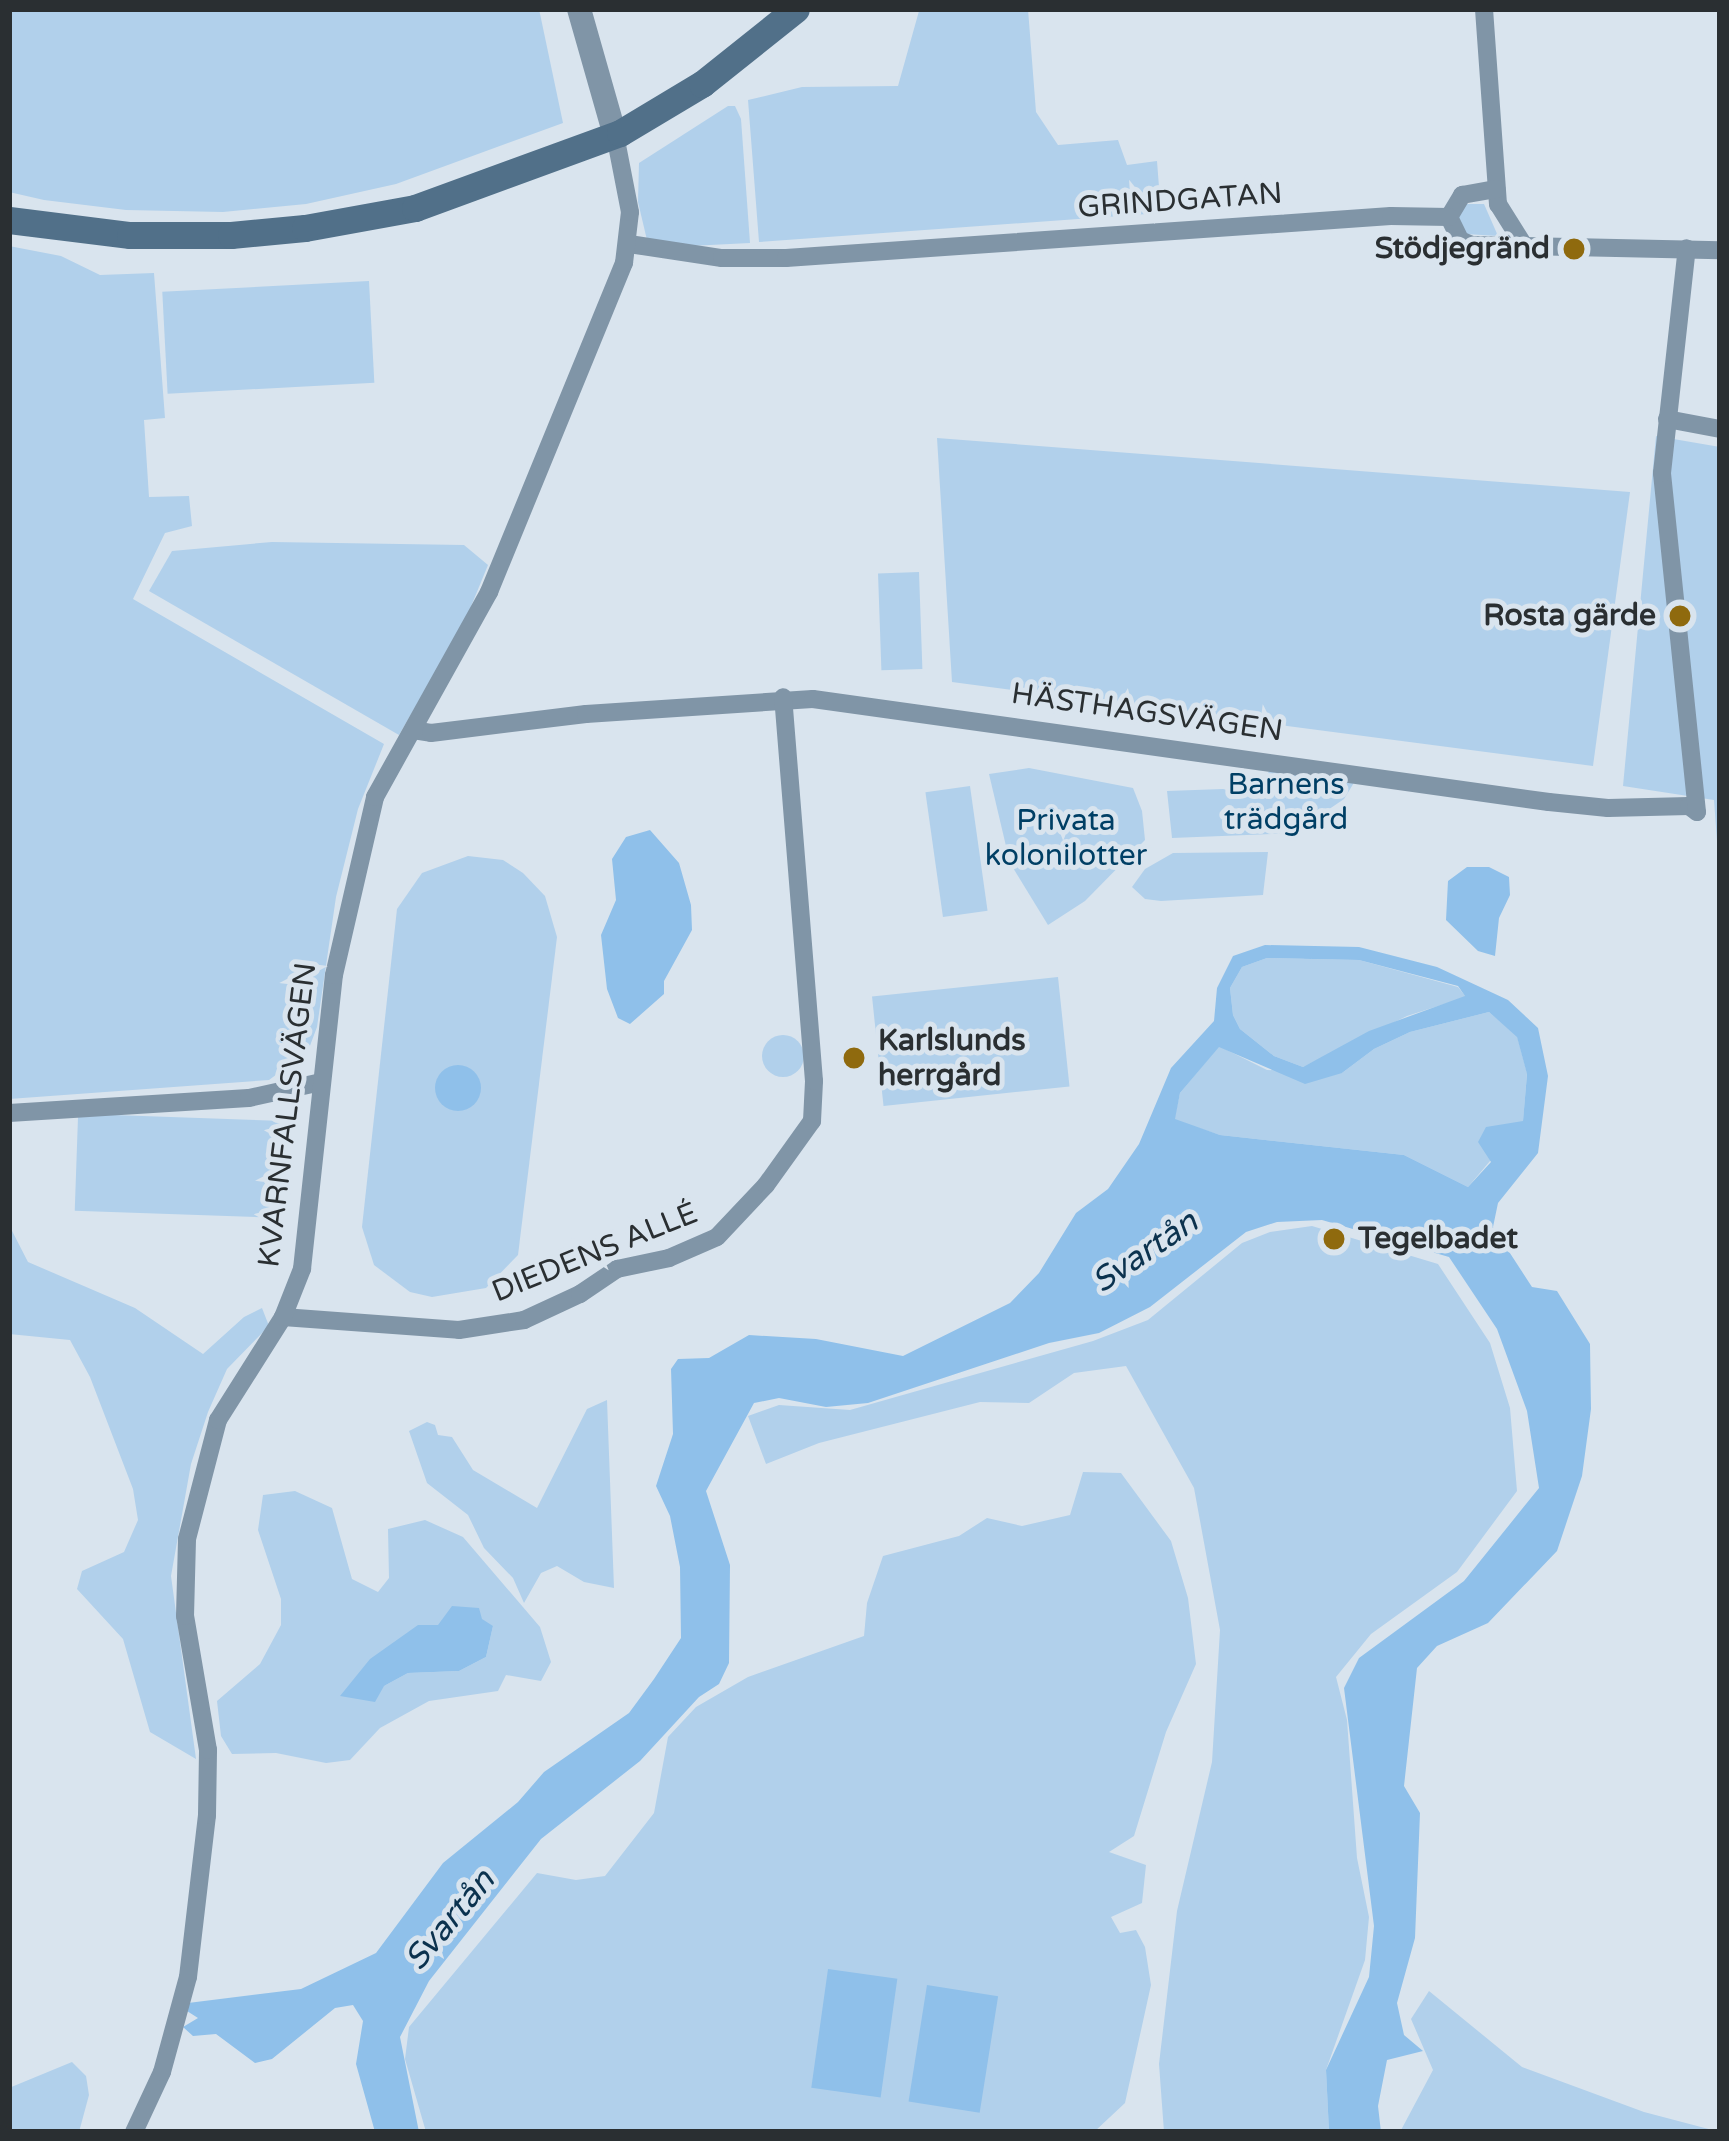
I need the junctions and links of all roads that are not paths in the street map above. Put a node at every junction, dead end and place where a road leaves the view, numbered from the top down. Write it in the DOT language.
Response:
graph roads {
  1 [pos="580,9"];
  2 [pos="770,9"];
  3 [pos="796,9"];
  4 [pos="1484,9"];
  5 [pos="613,128"];
  6 [pos="1496,189"];
  7 [pos="1448,217"];
  8 [pos="9,220"];
  9 [pos="629,244"];
  10 [pos="1525,247"];
  11 [pos="1687,248"];
  12 [pos="1720,250"];
  13 [pos="1667,419"];
  14 [pos="1720,429"];
  15 [pos="783,697"];
  16 [pos="413,730"];
  17 [pos="321,1082"];
  18 [pos="9,1113"];
  19 [pos="283,1317"];
  20 [pos="134,2132"];
  1 -- 5 [label="street"];
  2 -- 5 [label="main road"];
  3 -- 5 [label="main road"];
  4 -- 6 [label="street"];
  5 -- 8 [label="main road"];
  5 -- 9 [label="street, KVARNFALLSVÄGEN"];
  6 -- 7 [label="street"];
  6 -- 10 [label="street"];
  7 -- 9 [label="street, GRINDGATAN"];
  7 -- 10 [label="street"];
  9 -- 16 [label="street, KVARNFALLSVÄGEN"];
  10 -- 11 [label="street"];
  11 -- 12 [label="street"];
  11 -- 13 [label="street"];
  13 -- 14 [label="street"];
  13 -- 15 [label="street, HÄSTHAGSVÄGEN"];
  15 -- 16 [label="street, HÄSTHAGSVÄGEN"];
  15 -- 19 [label="street, DIEDENS ALLÉ"];
  16 -- 17 [label="street, KVARNFALLSVÄGEN"];
  17 -- 18 [label="street"];
  17 -- 19 [label="street, KVARNFALLSVÄGEN"];
  19 -- 20 [label="street, KVARNFALLSVÄGEN"];
}
